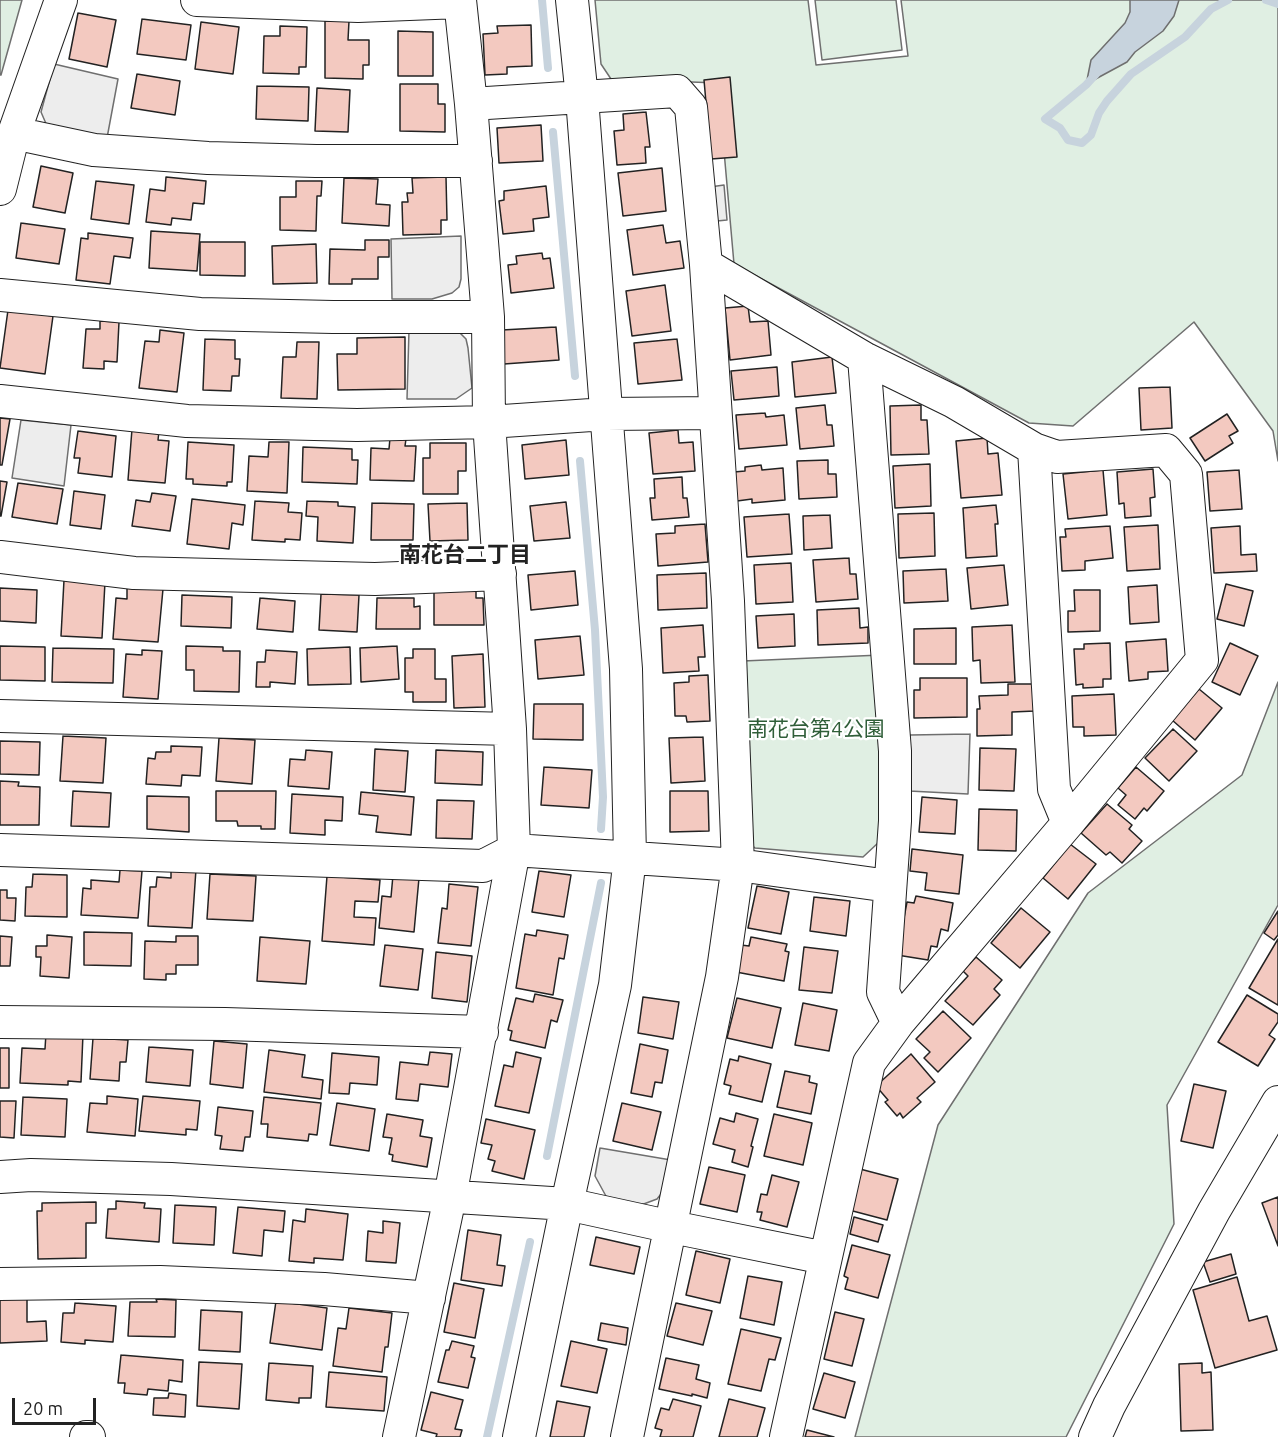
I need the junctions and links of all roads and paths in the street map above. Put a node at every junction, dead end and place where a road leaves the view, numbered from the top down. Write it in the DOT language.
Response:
graph roads {
  1 [pos="61,0"];
  2 [pos="197,0"];
  3 [pos="572,0"];
  4 [pos="460,1"];
  5 [pos="582,98"];
  6 [pos="471,104"];
  7 [pos="14,133"];
  8 [pos="476,161"];
  9 [pos="0,189"];
  10 [pos="706,265"];
  11 [pos="0,295"];
  12 [pos="488,317"];
  13 [pos="864,358"];
  14 [pos="0,401"];
  15 [pos="715,413"];
  16 [pos="606,414"];
  17 [pos="489,422"];
  18 [pos="1034,449"];
  19 [pos="0,557"];
  20 [pos="500,574"];
  21 [pos="0,716"];
  22 [pos="510,729"];
  23 [pos="1068,823"];
  24 [pos="0,850"];
  25 [pos="514,850"];
  26 [pos="630,857"];
  27 [pos="738,865"];
  28 [pos="889,886"];
  29 [pos="0,1022"];
  30 [pos="898,1023"];
  31 [pos="482,1032"];
  32 [pos="1278,1102"];
  33 [pos="0,1177"];
  34 [pos="450,1197"];
  35 [pos="567,1203"];
  36 [pos="672,1227"];
  37 [pos="825,1258"];
  38 [pos="0,1284"];
  39 [pos="429,1298"];
  40 [pos="399,1437"];
  41 [pos="519,1437"];
  42 [pos="627,1437"];
  43 [pos="786,1437"];
  44 [pos="1095,1437"];
  1 -- 7 [label="street"];
  2 -- 4 [label="street"];
  3 -- 5 [label="street"];
  4 -- 6 [label="street"];
  5 -- 6 [label="street"];
  5 -- 10 [label="street"];
  5 -- 16 [label="street"];
  6 -- 8 [label="street"];
  7 -- 8 [label="street"];
  7 -- 9 [label="street"];
  8 -- 12 [label="street"];
  10 -- 13 [label="street"];
  10 -- 15 [label="street"];
  11 -- 12 [label="street"];
  12 -- 17 [label="street"];
  13 -- 18 [label="street"];
  13 -- 28 [label="street"];
  14 -- 17 [label="street"];
  15 -- 16 [label="street"];
  15 -- 27 [label="street"];
  16 -- 17 [label="street"];
  16 -- 26 [label="street"];
  17 -- 20 [label="street"];
  18 -- 23 [label="street"];
  18 -- 23 [label="street"];
  19 -- 20 [label="street"];
  20 -- 22 [label="street"];
  21 -- 22 [label="street"];
  22 -- 25 [label="street"];
  23 -- 30 [label="street"];
  24 -- 25 [label="street"];
  25 -- 26 [label="street"];
  25 -- 31 [label="street"];
  26 -- 27 [label="street"];
  26 -- 35 [label="street"];
  27 -- 28 [label="street"];
  27 -- 36 [label="street"];
  28 -- 30 [label="street"];
  29 -- 31 [label="street"];
  30 -- 37 [label="street"];
  31 -- 34 [label="street"];
  32 -- 44 [label="street"];
  33 -- 34 [label="street"];
  34 -- 35 [label="street"];
  34 -- 39 [label="street"];
  35 -- 36 [label="street"];
  35 -- 41 [label="street"];
  36 -- 37 [label="street"];
  36 -- 42 [label="street"];
  37 -- 43 [label="street"];
  38 -- 39 [label="street"];
  39 -- 40 [label="street"];
}
